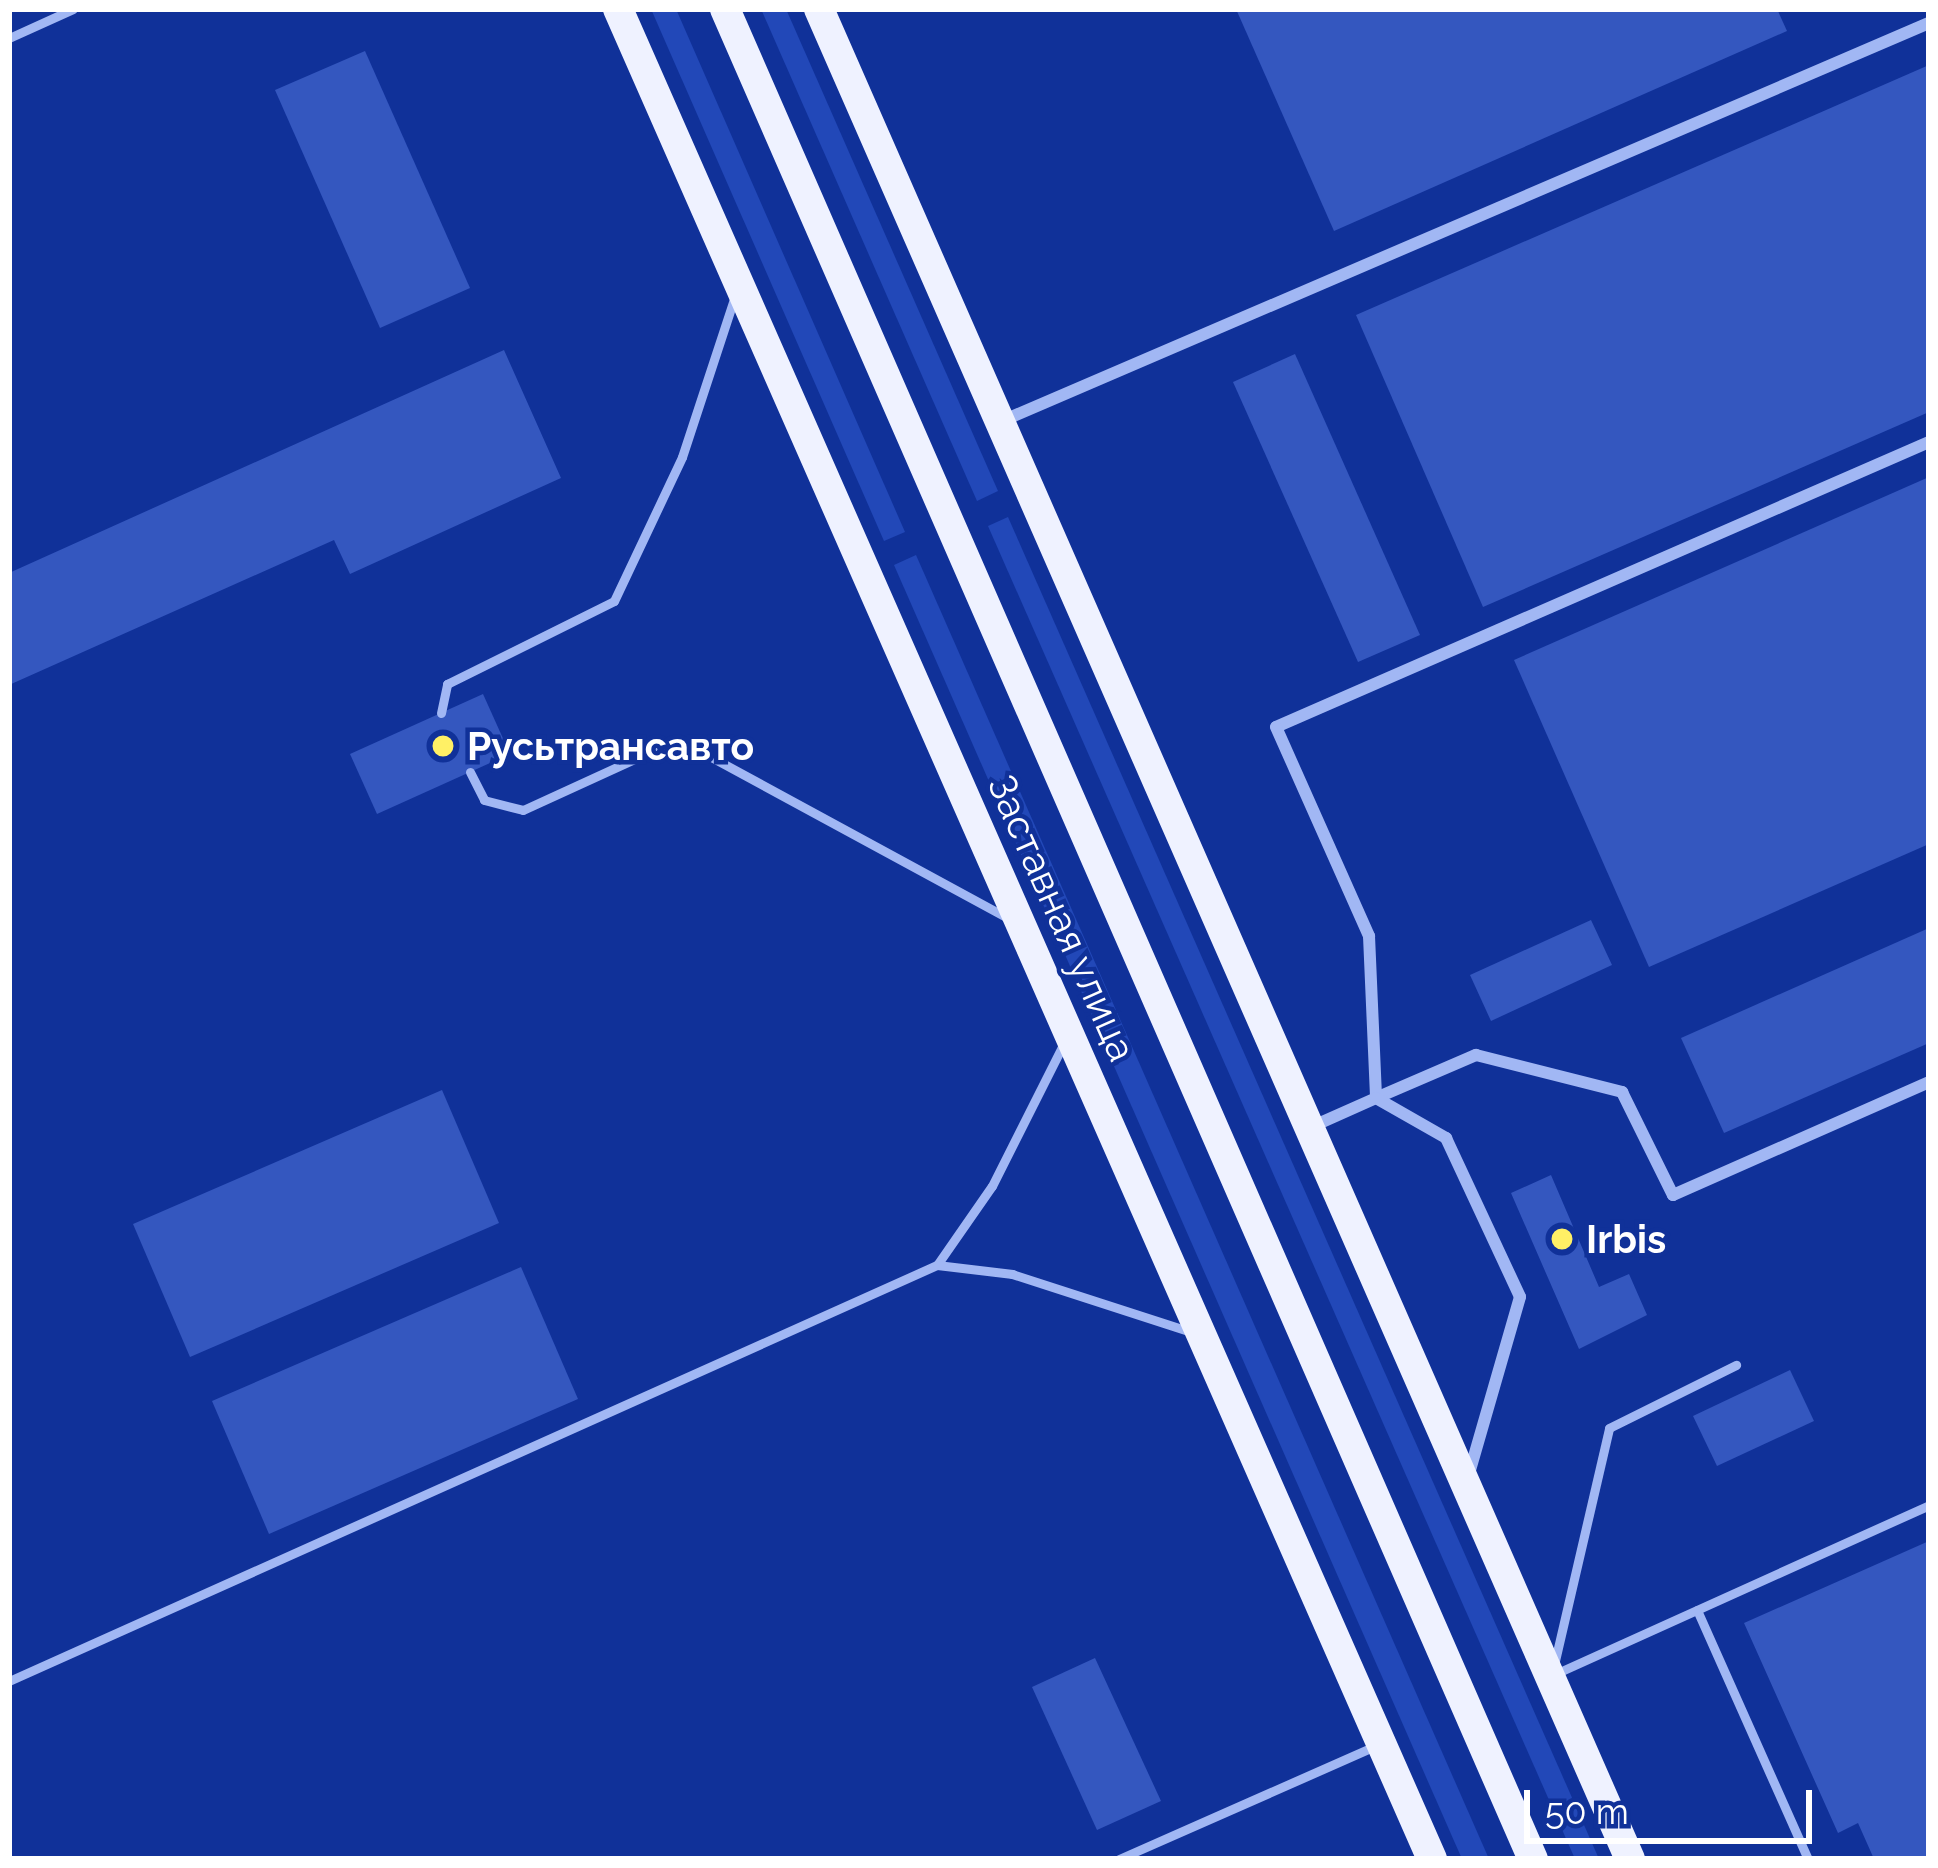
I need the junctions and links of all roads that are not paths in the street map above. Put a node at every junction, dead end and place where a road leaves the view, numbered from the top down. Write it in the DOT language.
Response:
graph roads {
  1 [pos="73,9"];
  2 [pos="618,9"];
  3 [pos="725,9"];
  4 [pos="819,9"];
  5 [pos="1929,23"];
  6 [pos="9,38"];
  7 [pos="740,282"];
  8 [pos="1000,422"];
  9 [pos="1929,442"];
  10 [pos="441,713"];
  11 [pos="470,772"];
  12 [pos="1024,927"];
  13 [pos="1070,1031"];
  14 [pos="1929,1082"];
  15 [pos="1376,1098"];
  16 [pos="1310,1127"];
  17 [pos="937,1265"];
  18 [pos="1204,1336"];
  19 [pos="1736,1364"];
  20 [pos="1466,1484"];
  21 [pos="1929,1505"];
  22 [pos="1697,1610"];
  23 [pos="1550,1676"];
  24 [pos="9,1681"];
  25 [pos="1382,1743"];
  26 [pos="1119,1859"];
  27 [pos="1432,1859"];
  28 [pos="1533,1859"];
  29 [pos="1630,1859"];
  30 [pos="1808,1859"];
  1 -- 6 [label="lane"];
  2 -- 7 [label="main road, Заставная улица"];
  3 -- 28 [label="main road, Заставная улица"];
  4 -- 8 [label="main road"];
  5 -- 8 [label="street"];
  7 -- 10 [label="lane"];
  7 -- 12 [label="main road, Заставная улица"];
  8 -- 16 [label="main road"];
  9 -- 15 [label="street"];
  11 -- 12 [label="lane"];
  12 -- 13 [label="main road, Заставная улица"];
  13 -- 17 [label="lane"];
  13 -- 18 [label="main road, Заставная улица"];
  14 -- 15 [label="street"];
  15 -- 16 [label="street"];
  15 -- 20 [label="street"];
  16 -- 20 [label="main road"];
  17 -- 18 [label="lane"];
  17 -- 24 [label="lane"];
  18 -- 25 [label="main road, Заставная улица"];
  19 -- 23 [label="lane"];
  20 -- 23 [label="main road"];
  21 -- 22 [label="lane"];
  22 -- 23 [label="lane"];
  22 -- 30 [label="lane"];
  23 -- 29 [label="main road"];
  25 -- 26 [label="lane"];
  25 -- 27 [label="main road, Заставная улица"];
}
